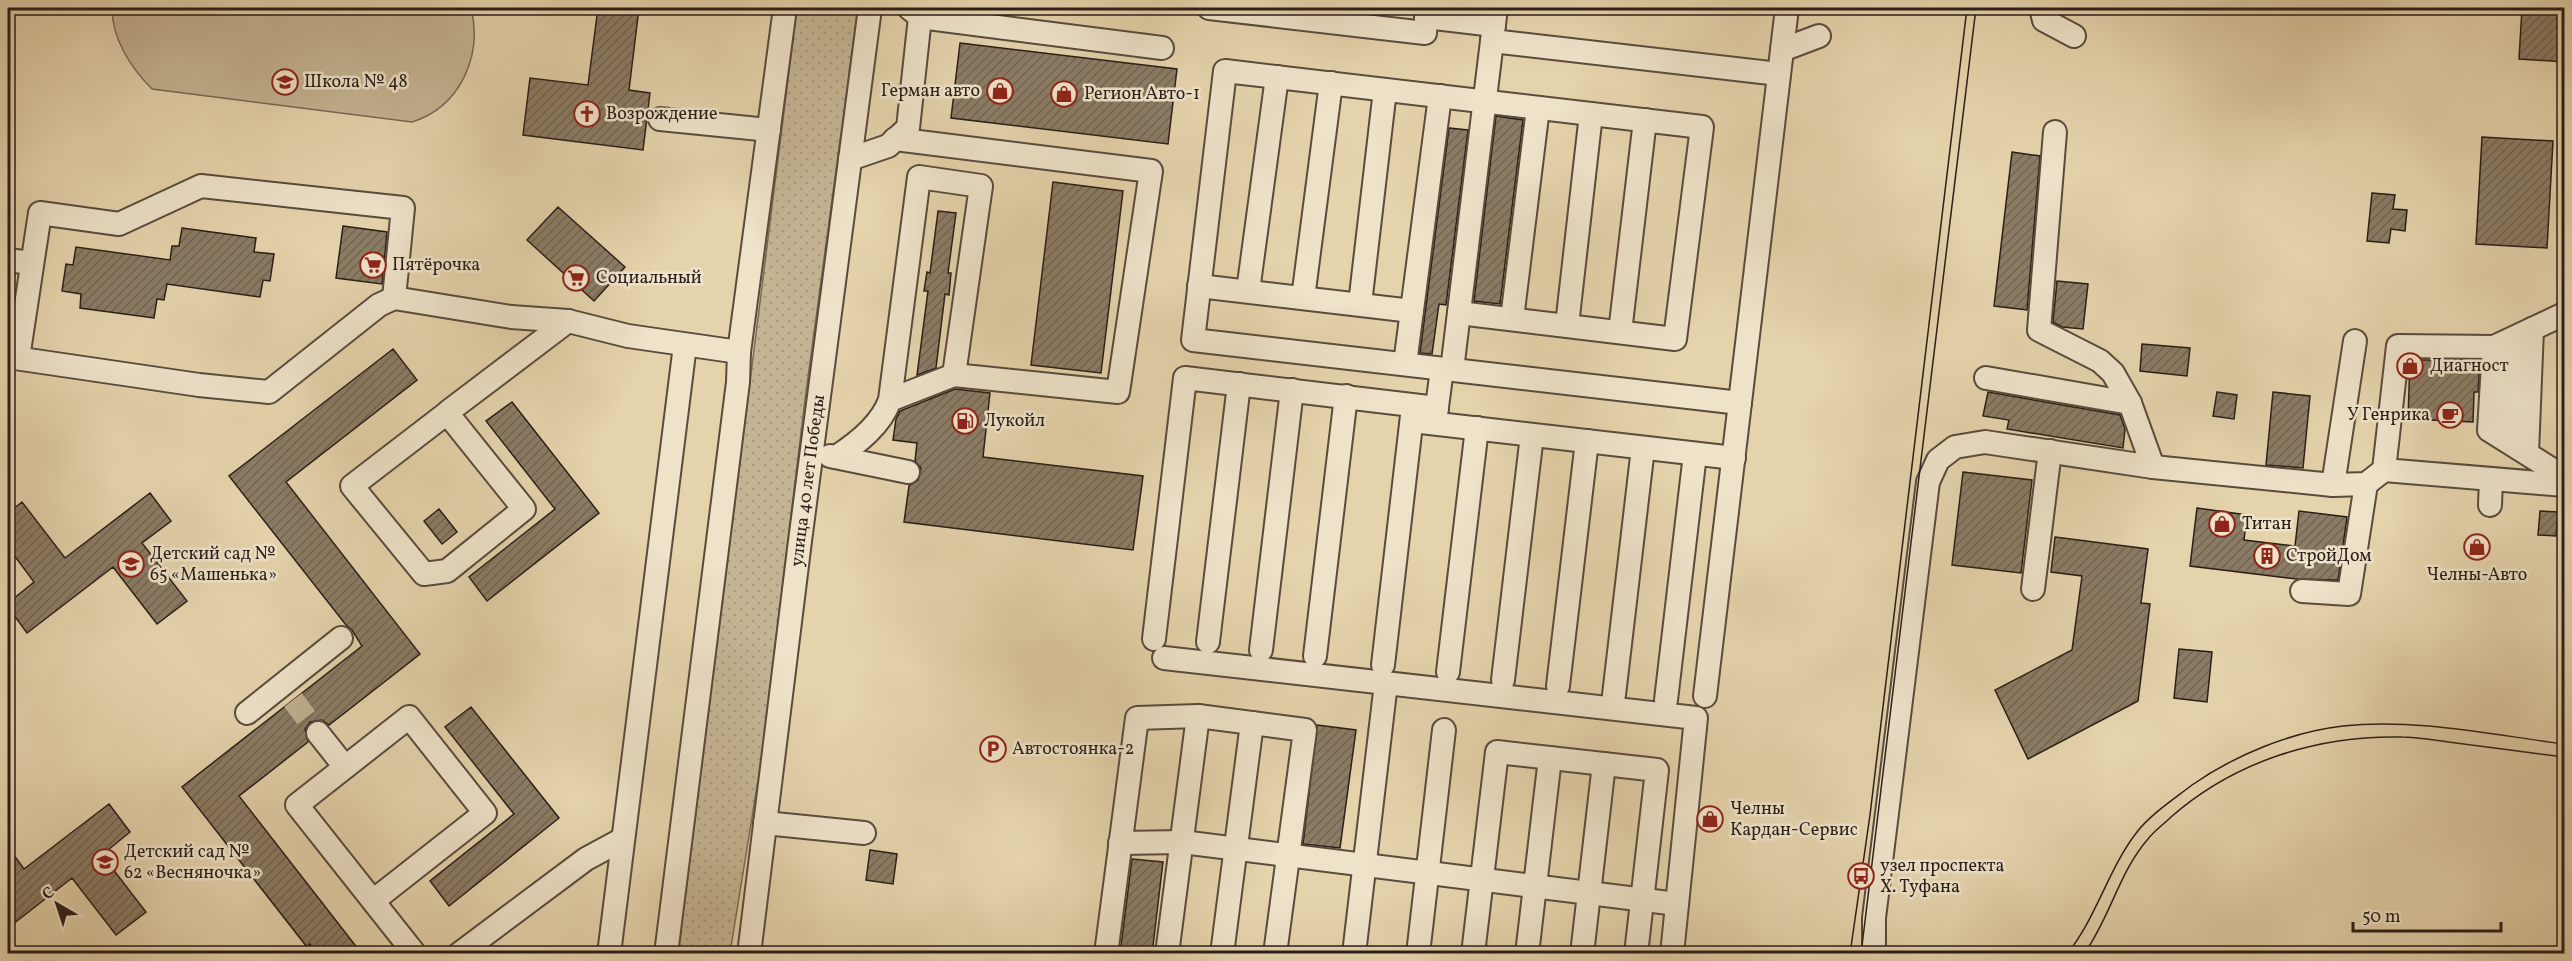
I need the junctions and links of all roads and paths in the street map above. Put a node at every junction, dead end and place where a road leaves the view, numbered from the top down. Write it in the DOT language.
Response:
graph roads {
  1 [pos="785,8"];
  2 [pos="870,8"];
  3 [pos="1209,8"];
  4 [pos="1787,8"];
  5 [pos="2041,8"];
  6 [pos="914,12"];
  7 [pos="1427,12"];
  8 [pos="1494,24"];
  9 [pos="1819,36"];
  10 [pos="2074,36"];
  11 [pos="1162,48"];
  12 [pos="1782,50"];
  13 [pos="1779,74"];
  14 [pos="1277,77"];
  15 [pos="1331,84"];
  16 [pos="1385,90"];
  17 [pos="1440,96"];
  18 [pos="1484,101"];
  19 [pos="1538,108"];
  20 [pos="1591,114"];
  21 [pos="660,119"];
  22 [pos="1645,120"];
  23 [pos="769,130"];
  24 [pos="2055,132"];
  25 [pos="895,139"];
  26 [pos="850,159"];
  27 [pos="8,260"];
  28 [pos="32,263"];
  29 [pos="1199,286"];
  30 [pos="1248,291"];
  31 [pos="394,298"];
  32 [pos="1303,298"];
  33 [pos="1360,304"];
  34 [pos="1412,311"];
  35 [pos="1459,313"];
  36 [pos="2565,314"];
  37 [pos="1512,319"];
  38 [pos="567,321"];
  39 [pos="1567,326"];
  40 [pos="1620,332"];
  41 [pos="2512,338"];
  42 [pos="2355,340"];
  43 [pos="685,345"];
  44 [pos="739,352"];
  45 [pos="13,357"];
  46 [pos="1405,364"];
  47 [pos="1447,369"];
  48 [pos="954,375"];
  49 [pos="1986,378"];
  50 [pos="1239,384"];
  51 [pos="1292,390"];
  52 [pos="1346,396"];
  53 [pos="890,400"];
  54 [pos="2130,403"];
  55 [pos="1740,404"];
  56 [pos="447,413"];
  57 [pos="1413,413"];
  58 [pos="1436,416"];
  59 [pos="1477,428"];
  60 [pos="1532,435"];
  61 [pos="1587,441"];
  62 [pos="1643,448"];
  63 [pos="2050,451"];
  64 [pos="811,453"];
  65 [pos="2527,453"];
  66 [pos="1695,454"];
  67 [pos="836,457"];
  68 [pos="1734,458"];
  69 [pos="2153,467"];
  70 [pos="2384,470"];
  71 [pos="908,472"];
  72 [pos="2565,477"];
  73 [pos="2491,479"];
  74 [pos="2366,484"];
  75 [pos="2333,485"];
  76 [pos="2565,485"];
  77 [pos="2490,505"];
  78 [pos="2033,589"];
  79 [pos="2302,591"];
  80 [pos="341,638"];
  81 [pos="1208,642"];
  82 [pos="1261,650"];
  83 [pos="1315,656"];
  84 [pos="1448,672"];
  85 [pos="1384,674"];
  86 [pos="1503,680"];
  87 [pos="1558,686"];
  88 [pos="1614,695"];
  89 [pos="1705,696"];
  90 [pos="1666,700"];
  91 [pos="247,712"];
  92 [pos="1198,716"];
  93 [pos="1252,723"];
  94 [pos="1444,730"];
  95 [pos="318,733"];
  96 [pos="1550,758"];
  97 [pos="1604,764"];
  98 [pos="345,767"];
  99 [pos="765,823"];
  100 [pos="864,833"];
  101 [pos="623,839"];
  102 [pos="1182,842"];
  103 [pos="1120,843"];
  104 [pos="1235,849"];
  105 [pos="1288,856"];
  106 [pos="1365,867"];
  107 [pos="1428,874"];
  108 [pos="1482,881"];
  109 [pos="1535,887"];
  110 [pos="1589,893"];
  111 [pos="1642,900"];
  112 [pos="373,901"];
  113 [pos="1677,904"];
  114 [pos="415,954"];
  115 [pos="459,954"];
  116 [pos="609,954"];
  117 [pos="666,954"];
  118 [pos="749,954"];
  119 [pos="1106,954"];
  120 [pos="1167,954"];
  121 [pos="1222,954"];
  122 [pos="1275,954"];
  123 [pos="1354,954"];
  124 [pos="1418,954"];
  125 [pos="1473,954"];
  126 [pos="1527,954"];
  127 [pos="1582,954"];
  128 [pos="1636,954"];
  129 [pos="1672,954"];
  130 [pos="1874,954"];
  1 -- 23 [label="street"];
  2 -- 26 [label="street, улица 40 лет Победы"];
  3 -- 7 [label="street"];
  4 -- 12 [label="street"];
  5 -- 10 [label="street"];
  6 -- 11 [label="street"];
  6 -- 25 [label="street"];
  7 -- 8 [label="street"];
  8 -- 13 [label="street"];
  8 -- 18 [label="street"];
  9 -- 12 [label="street"];
  12 -- 13 [label="street"];
  13 -- 55 [label="street"];
  14 -- 15 [label="street"];
  14 -- 29 [label="street"];
  14 -- 30 [label="street"];
  15 -- 16 [label="street"];
  15 -- 32 [label="street"];
  16 -- 17 [label="street"];
  16 -- 33 [label="street"];
  17 -- 18 [label="street"];
  17 -- 34 [label="street"];
  18 -- 19 [label="street"];
  18 -- 35 [label="street"];
  19 -- 20 [label="street"];
  19 -- 37 [label="street"];
  20 -- 22 [label="street"];
  20 -- 39 [label="street"];
  21 -- 23 [label="street"];
  22 -- 40 [label="street"];
  22 -- 40 [label="street"];
  23 -- 44 [label="street"];
  24 -- 54 [label="street"];
  25 -- 26 [label="street"];
  25 -- 48 [label="street"];
  26 -- 64 [label="street, улица 40 лет Победы"];
  27 -- 28 [label="street"];
  28 -- 31 [label="street"];
  28 -- 45 [label="street"];
  29 -- 30 [label="street"];
  29 -- 46 [label="street"];
  30 -- 32 [label="street"];
  31 -- 38 [label="street"];
  31 -- 45 [label="street"];
  32 -- 33 [label="street"];
  33 -- 34 [label="street"];
  34 -- 46 [label="street"];
  35 -- 37 [label="street"];
  35 -- 47 [label="street"];
  36 -- 41 [label="street"];
  37 -- 39 [label="street"];
  38 -- 43 [label="street"];
  38 -- 56 [label="street"];
  39 -- 40 [label="street"];
  41 -- 65 [label="street"];
  41 -- 65 [label="street"];
  41 -- 70 [label="street"];
  42 -- 75 [label="street"];
  43 -- 44 [label="street"];
  43 -- 101 [label="street"];
  44 -- 117 [label="street"];
  46 -- 47 [label="street"];
  47 -- 55 [label="street"];
  47 -- 58 [label="street"];
  48 -- 53 [label="street"];
  48 -- 53 [label="street"];
  49 -- 54 [label="street"];
  50 -- 51 [label="street"];
  50 -- 81 [label="street"];
  50 -- 85 [label="street"];
  51 -- 52 [label="street"];
  51 -- 82 [label="street"];
  52 -- 57 [label="street"];
  52 -- 83 [label="street"];
  53 -- 67 [label="street"];
  54 -- 69 [label="street"];
  55 -- 68 [label="street"];
  56 -- 56 [label="street"];
  57 -- 58 [label="street"];
  57 -- 85 [label="street"];
  58 -- 59 [label="street"];
  59 -- 60 [label="street"];
  59 -- 84 [label="street"];
  60 -- 61 [label="street"];
  60 -- 86 [label="street"];
  61 -- 62 [label="street"];
  61 -- 87 [label="street"];
  62 -- 66 [label="street"];
  62 -- 88 [label="street"];
  63 -- 69 [label="street"];
  63 -- 78 [label="street"];
  63 -- 130 [label="street"];
  64 -- 67 [label="street"];
  64 -- 99 [label="street, улица 40 лет Победы"];
  65 -- 72 [label="street"];
  66 -- 68 [label="street"];
  66 -- 90 [label="street"];
  67 -- 71 [label="street"];
  68 -- 89 [label="street"];
  69 -- 75 [label="street"];
  70 -- 73 [label="street"];
  70 -- 74 [label="street"];
  73 -- 76 [label="street"];
  73 -- 77 [label="street"];
  74 -- 75 [label="street"];
  74 -- 79 [label="street"];
  80 -- 91 [label="street"];
  85 -- 106 [label="street"];
  85 -- 113 [label="street"];
  92 -- 93 [label="street"];
  92 -- 102 [label="street"];
  92 -- 103 [label="street"];
  93 -- 104 [label="street"];
  93 -- 105 [label="street"];
  94 -- 107 [label="street"];
  95 -- 98 [label="street"];
  96 -- 97 [label="street"];
  96 -- 108 [label="street"];
  96 -- 109 [label="street"];
  97 -- 110 [label="street"];
  97 -- 111 [label="street"];
  98 -- 112 [label="street"];
  98 -- 112 [label="street"];
  99 -- 100 [label="street"];
  99 -- 118 [label="street, улица 40 лет Победы"];
  101 -- 115 [label="street"];
  101 -- 116 [label="street"];
  102 -- 103 [label="street"];
  102 -- 104 [label="street"];
  102 -- 120 [label="street"];
  103 -- 119 [label="street"];
  104 -- 105 [label="street"];
  104 -- 121 [label="street"];
  105 -- 106 [label="street"];
  105 -- 122 [label="street"];
  106 -- 107 [label="street"];
  106 -- 123 [label="street"];
  107 -- 108 [label="street"];
  107 -- 124 [label="street"];
  108 -- 109 [label="street"];
  108 -- 125 [label="street"];
  109 -- 110 [label="street"];
  109 -- 126 [label="street"];
  110 -- 111 [label="street"];
  110 -- 127 [label="street"];
  111 -- 113 [label="street"];
  111 -- 128 [label="street"];
  112 -- 114 [label="street"];
  113 -- 129 [label="street"];
}
